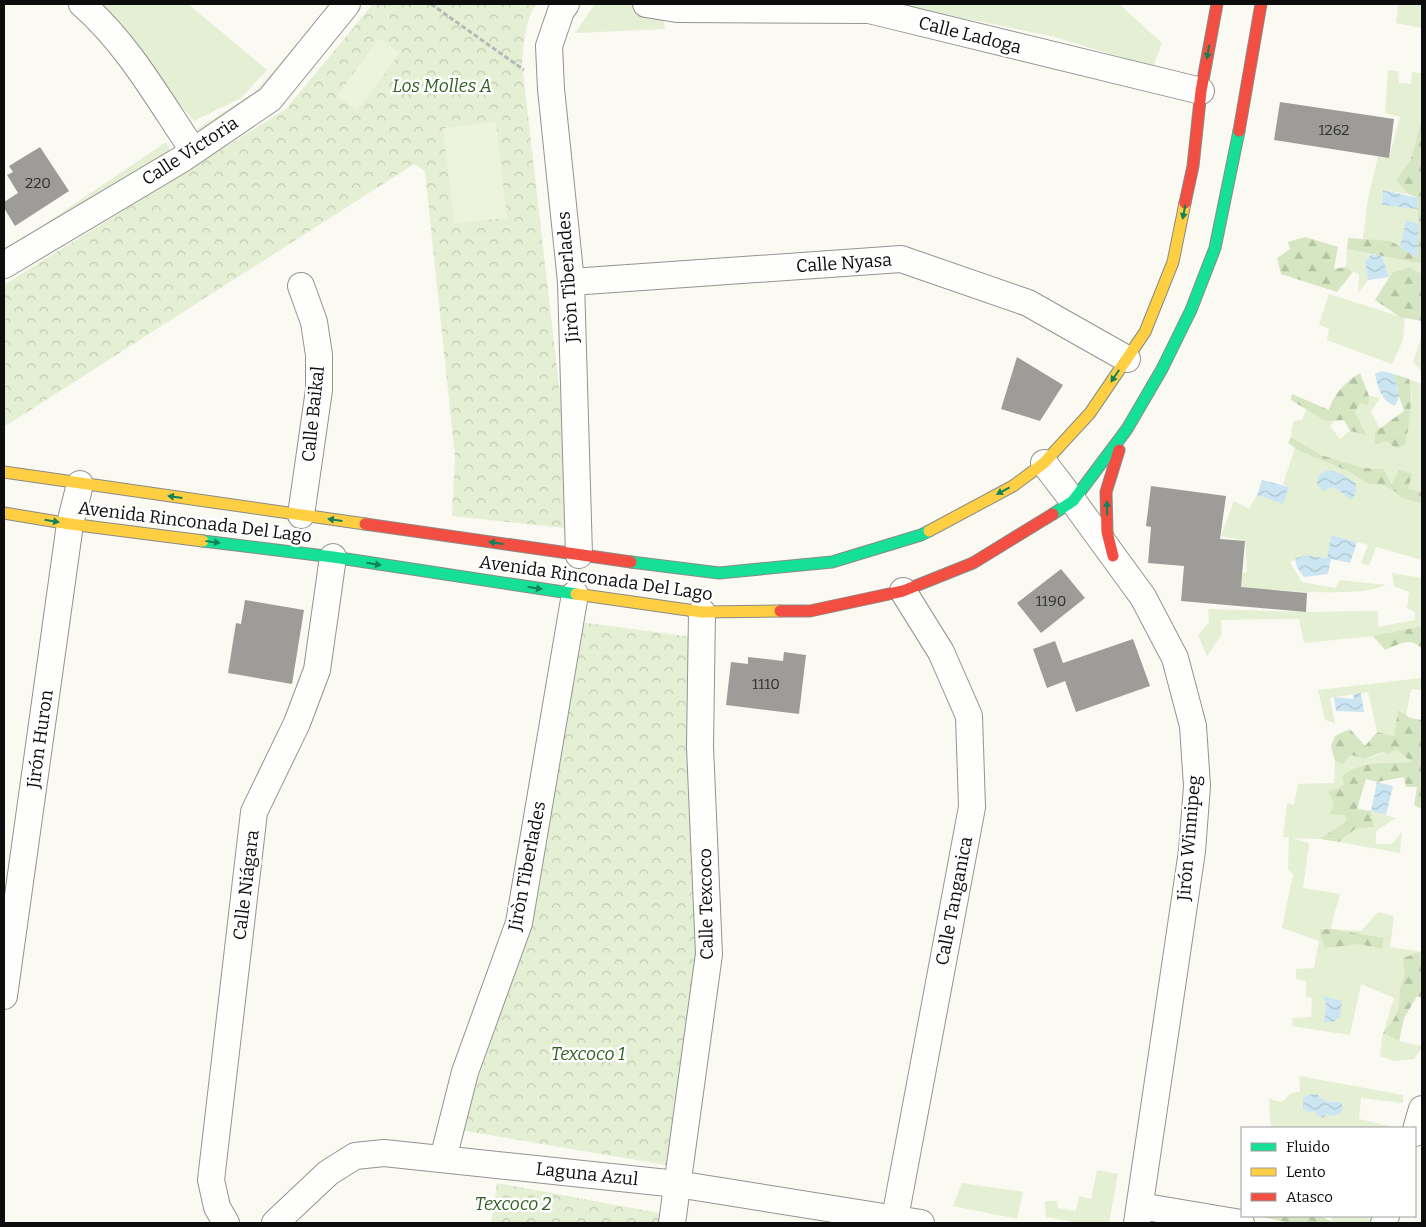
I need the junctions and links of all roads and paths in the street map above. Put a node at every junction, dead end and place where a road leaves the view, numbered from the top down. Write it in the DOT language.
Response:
graph roads {
  1 [pos="82,4"];
  2 [pos="347,4"];
  3 [pos="431,4"];
  4 [pos="566,4"];
  5 [pos="646,4"];
  6 [pos="1217,4"];
  7 [pos="1261,4"];
  8 [pos="552,89"];
  9 [pos="1201,91"];
  10 [pos="193,150"];
  11 [pos="4,265"];
  12 [pos="571,282"];
  13 [pos="301,286"];
  14 [pos="1127,358"];
  15 [pos="1127,429"];
  16 [pos="1044,463"];
  17 [pos="4,472"];
  18 [pos="80,484"];
  19 [pos="1073,500"];
  20 [pos="4,513"];
  21 [pos="301,515"];
  22 [pos="70,524"];
  23 [pos="579,555"];
  24 [pos="1113,556"];
  25 [pos="333,557"];
  26 [pos="903,591"];
  27 [pos="575,594"];
  28 [pos="702,612"];
  29 [pos="4,996"];
  30 [pos="1422,1109"];
  31 [pos="1416,1130"];
  32 [pos="443,1159"];
  33 [pos="677,1184"];
  34 [pos="1138,1215"];
  35 [pos="894,1221"];
  36 [pos="226,1223"];
  37 [pos="276,1223"];
  38 [pos="672,1223"];
  39 [pos="920,1223"];
  40 [pos="1241,1223"];
  1 -- 10 [label="street"];
  2 -- 10 [label="street, Calle Victoria"];
  3 -- 8 [label="path"];
  4 -- 8 [label="street, Jiròn Tiberlades"];
  5 -- 9 [label="street, Calle Ladoga"];
  6 -- 9 [label="street, Avenida Rinconada Del Lago, one-way"];
  7 -- 15 [label="street, Avenida Rinconada Del Lago"];
  8 -- 12 [label="street, Jiròn Tiberlades"];
  9 -- 14 [label="street, Avenida Rinconada Del Lago, one-way"];
  10 -- 11 [label="street, Calle Victoria"];
  12 -- 14 [label="street, Calle Nyasa"];
  12 -- 23 [label="street, Jiròn Tiberlades"];
  13 -- 21 [label="street, Calle Baikal"];
  14 -- 16 [label="street, Avenida Rinconada Del Lago, one-way"];
  15 -- 19 [label="street, Avenida Rinconada Del Lago"];
  24 -- 15 [label="street, one-way"];
  16 -- 19 [label="street, Jirón Winnipeg"];
  16 -- 23 [label="street, Avenida Rinconada Del Lago, one-way"];
  17 -- 18 [label="street, Avenida Rinconada Del Lago"];
  21 -- 18 [label="street, Avenida Rinconada Del Lago, one-way"];
  18 -- 22 [label="street, Jirón Huron"];
  19 -- 24 [label="street, Jirón Winnipeg"];
  19 -- 26 [label="street, Avenida Rinconada Del Lago"];
  20 -- 22 [label="street, Avenida Rinconada Del Lago, one-way"];
  23 -- 21 [label="street, Avenida Rinconada Del Lago, one-way"];
  22 -- 25 [label="street, Avenida Rinconada Del Lago, one-way"];
  22 -- 29 [label="street, Jirón Huron"];
  24 -- 34 [label="street, Jirón Winnipeg"];
  25 -- 27 [label="street, Avenida Rinconada Del Lago, one-way"];
  25 -- 36 [label="street, Calle Niágara"];
  26 -- 28 [label="street, Avenida Rinconada Del Lago"];
  26 -- 35 [label="street, Calle Tanganica"];
  27 -- 28 [label="street, Avenida Rinconada Del Lago"];
  27 -- 32 [label="street, Jiròn Tiberlades"];
  28 -- 33 [label="street, Calle Texcoco"];
  30 -- 31 [label="street"];
  32 -- 33 [label="street, Laguna Azul"];
  32 -- 37 [label="street, Laguna Azul"];
  33 -- 35 [label="street, Laguna Azul"];
  33 -- 38 [label="street, Calle Texcoco"];
  34 -- 40 [label="street"];
  35 -- 39 [label="street, Laguna Azul"];
}
